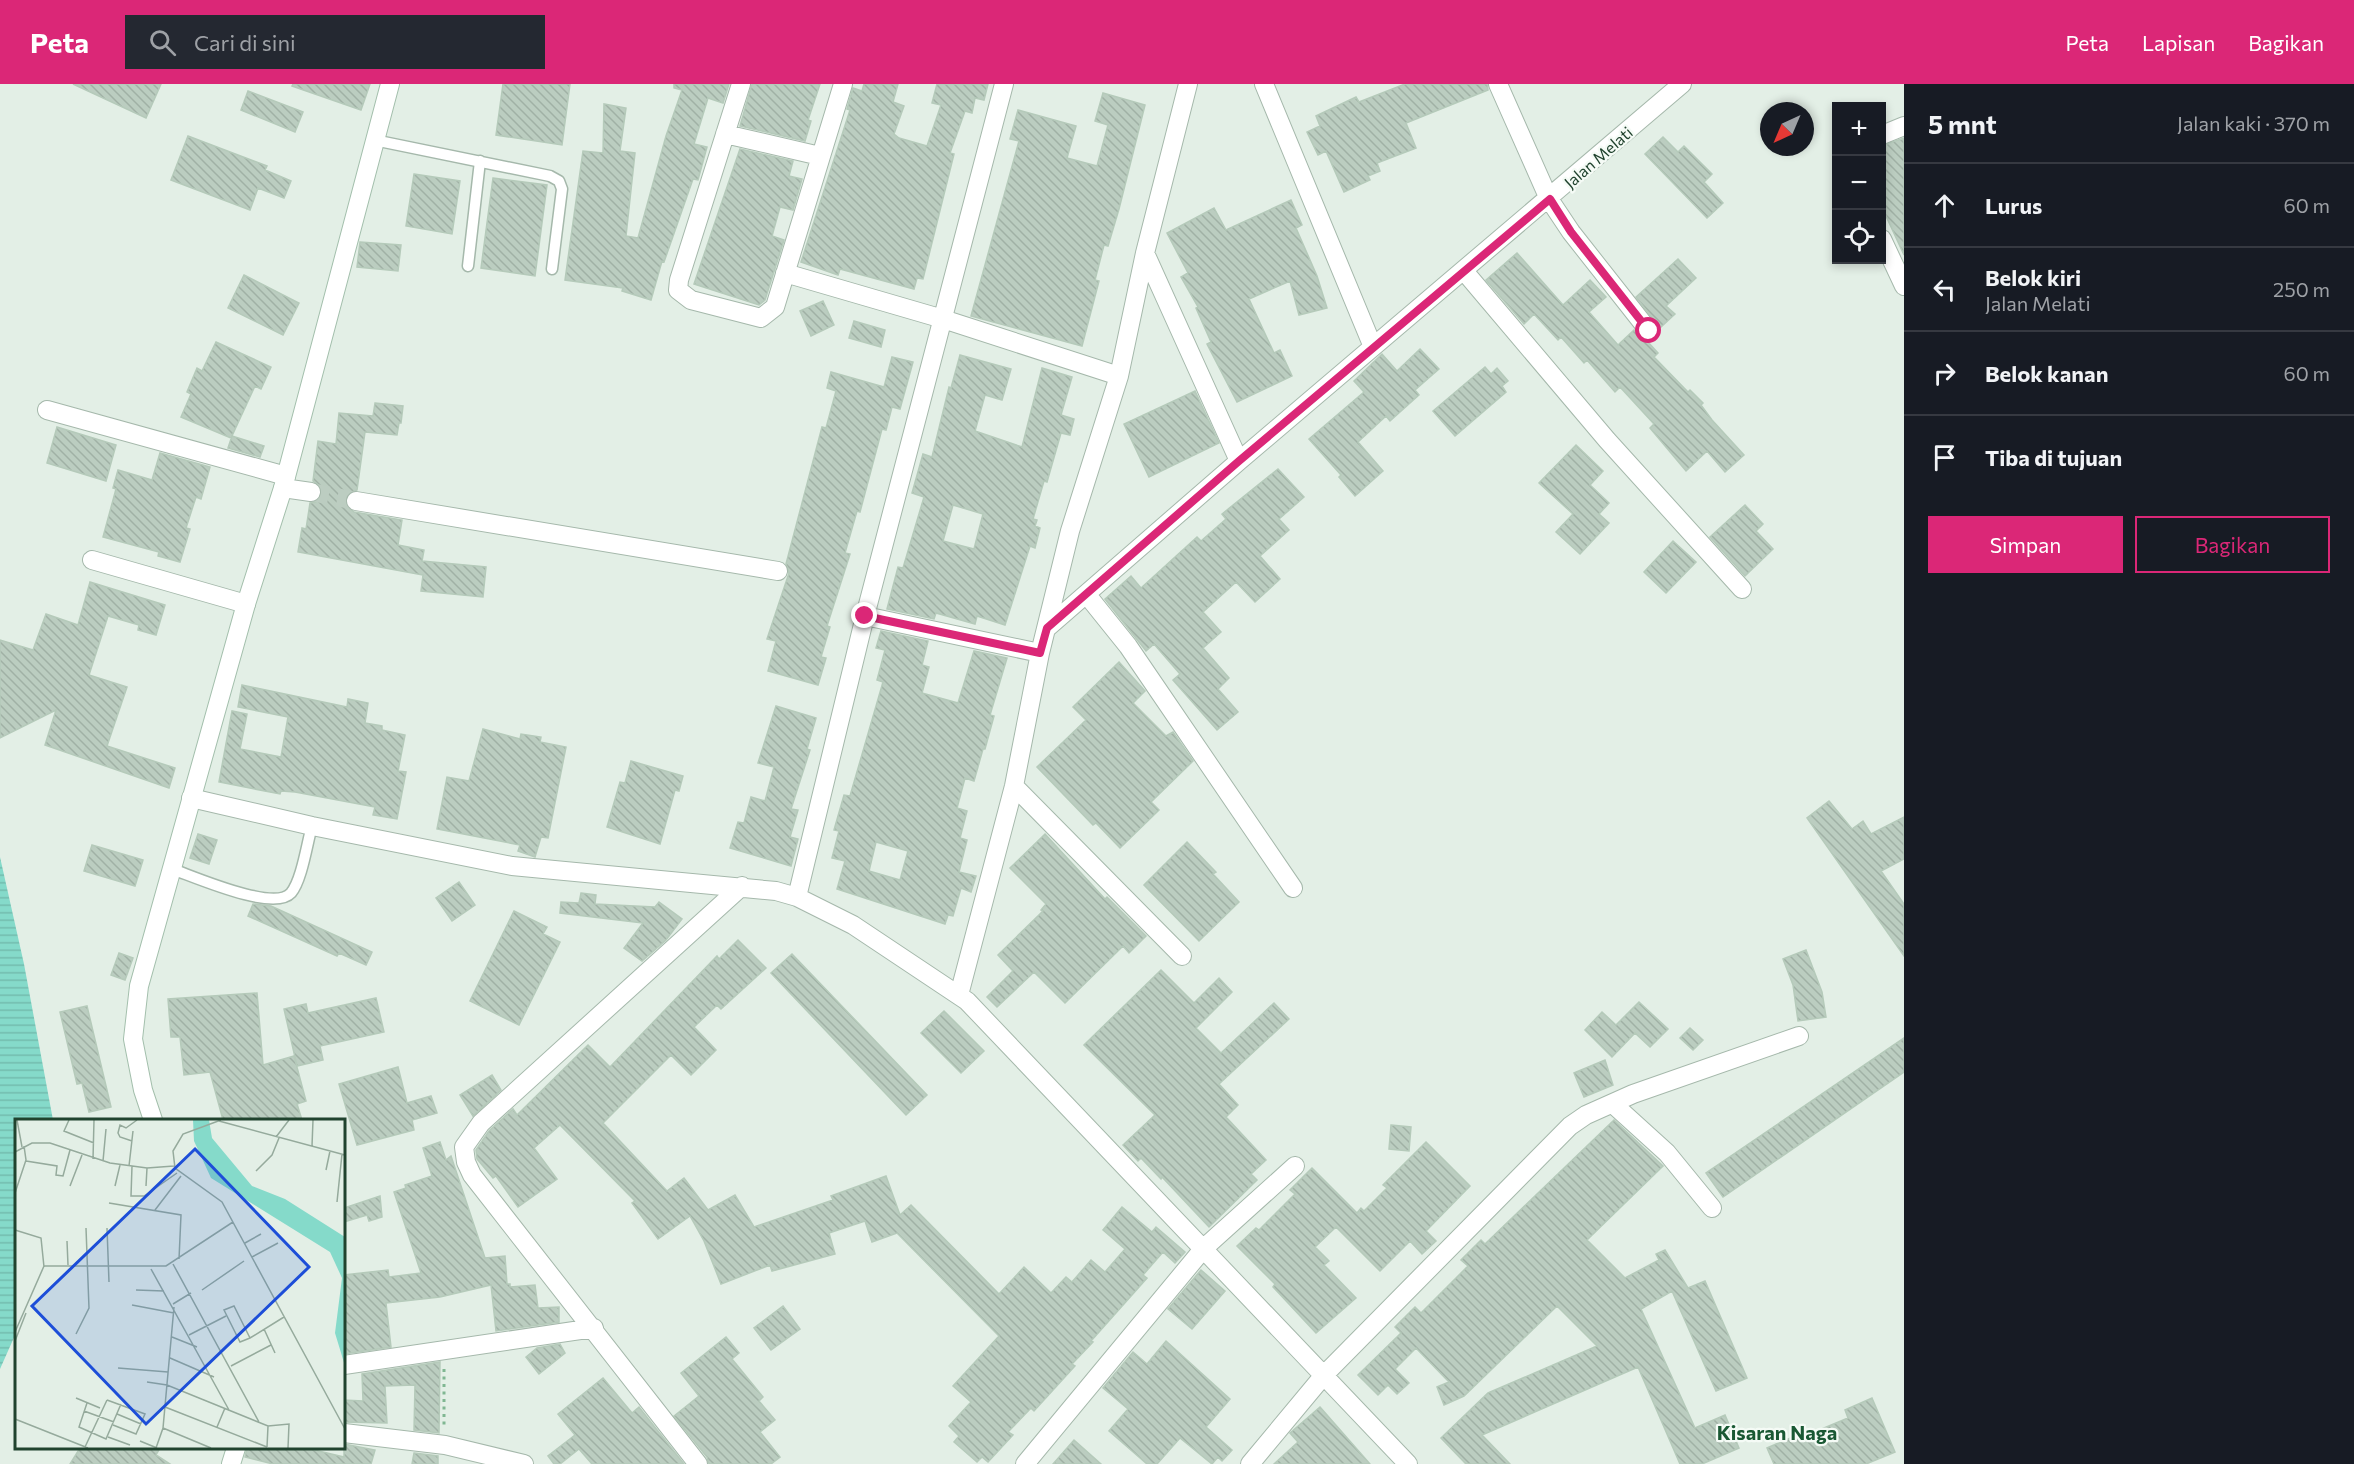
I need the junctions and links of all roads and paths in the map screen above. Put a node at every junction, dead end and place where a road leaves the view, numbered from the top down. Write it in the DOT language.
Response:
graph roads {
  1 [pos="390,84"];
  2 [pos="741,84"];
  3 [pos="843,84"];
  4 [pos="1004,84"];
  5 [pos="1188,84"];
  6 [pos="1264,84"];
  7 [pos="1498,84"];
  8 [pos="1682,84"];
  9 [pos="1904,126"];
  10 [pos="1886,133"];
  11 [pos="725,134"];
  12 [pos="374,140"];
  13 [pos="820,156"];
  14 [pos="480,161"];
  15 [pos="1550,199"];
  16 [pos="1886,249"];
  17 [pos="1145,253"];
  18 [pos="468,266"];
  19 [pos="552,269"];
  20 [pos="1464,271"];
  21 [pos="785,273"];
  22 [pos="1904,286"];
  23 [pos="943,319"];
  24 [pos="1649,331"];
  25 [pos="1373,346"];
  26 [pos="1119,376"];
  27 [pos="47,410"];
  28 [pos="1239,461"];
  29 [pos="285,482"];
  30 [pos="311,492"];
  31 [pos="356,501"];
  32 [pos="92,560"];
  33 [pos="778,571"];
  34 [pos="1742,589"];
  35 [pos="1087,595"];
  36 [pos="246,604"];
  37 [pos="865,616"];
  38 [pos="1047,628"];
  39 [pos="1040,653"];
  40 [pos="1014,786"];
  41 [pos="191,798"];
  42 [pos="312,826"];
  43 [pos="172,869"];
  44 [pos="742,886"];
  45 [pos="1293,888"];
  46 [pos="797,897"];
  47 [pos="1182,956"];
  48 [pos="959,995"];
  49 [pos="1799,1036"];
  50 [pos="1614,1104"];
  51 [pos="153,1119"];
  52 [pos="1295,1166"];
  53 [pos="1712,1208"];
  54 [pos="1204,1248"];
  55 [pos="594,1328"];
  56 [pos="444,1350"];
  57 [pos="345,1365"];
  58 [pos="1324,1375"];
  59 [pos="345,1433"];
  60 [pos="444,1445"];
  61 [pos="236,1449"];
  62 [pos="231,1464"];
  63 [pos="524,1464"];
  64 [pos="698,1464"];
  65 [pos="1025,1464"];
  66 [pos="1250,1464"];
  67 [pos="1408,1464"];
  1 -- 12 [label="street"];
  2 -- 11 [label="street"];
  3 -- 13 [label="street"];
  4 -- 23 [label="street"];
  5 -- 17 [label="street"];
  6 -- 25 [label="street"];
  7 -- 15 [label="street"];
  8 -- 15 [label="street, Jalan Melati"];
  9 -- 10 [label="street"];
  11 -- 13 [label="street"];
  11 -- 21 [label="street"];
  12 -- 14 [label="lane"];
  12 -- 29 [label="street"];
  13 -- 21 [label="street"];
  14 -- 18 [label="lane"];
  14 -- 19 [label="lane"];
  15 -- 20 [label="street, Jalan Melati"];
  15 -- 24 [label="street"];
  16 -- 22 [label="street"];
  17 -- 26 [label="street"];
  17 -- 28 [label="street"];
  20 -- 25 [label="street, Jalan Melati"];
  20 -- 34 [label="street"];
  21 -- 23 [label="street"];
  23 -- 26 [label="street"];
  23 -- 37 [label="street"];
  25 -- 28 [label="street, Jalan Melati"];
  26 -- 38 [label="street"];
  27 -- 29 [label="street"];
  28 -- 35 [label="street, Jalan Melati"];
  29 -- 30 [label="street"];
  29 -- 36 [label="street"];
  31 -- 33 [label="street"];
  32 -- 36 [label="street"];
  35 -- 38 [label="street, Jalan Melati"];
  35 -- 45 [label="street"];
  36 -- 41 [label="street"];
  37 -- 39 [label="street"];
  37 -- 46 [label="street"];
  38 -- 39 [label="street"];
  39 -- 40 [label="street"];
  40 -- 47 [label="street"];
  40 -- 48 [label="street"];
  41 -- 42 [label="street"];
  41 -- 43 [label="street"];
  42 -- 43 [label="lane"];
  42 -- 44 [label="street"];
  43 -- 51 [label="street"];
  44 -- 46 [label="street"];
  44 -- 55 [label="street"];
  46 -- 48 [label="street"];
  48 -- 54 [label="street"];
  49 -- 50 [label="street"];
  50 -- 53 [label="street"];
  50 -- 58 [label="street"];
  52 -- 54 [label="street"];
  54 -- 58 [label="street"];
  54 -- 65 [label="street"];
  55 -- 56 [label="street"];
  55 -- 64 [label="street"];
  56 -- 57 [label="street"];
  56 -- 60 [label="path"];
  58 -- 66 [label="street"];
  58 -- 67 [label="street"];
  59 -- 60 [label="street"];
  60 -- 63 [label="street"];
  61 -- 62 [label="street"];
}
